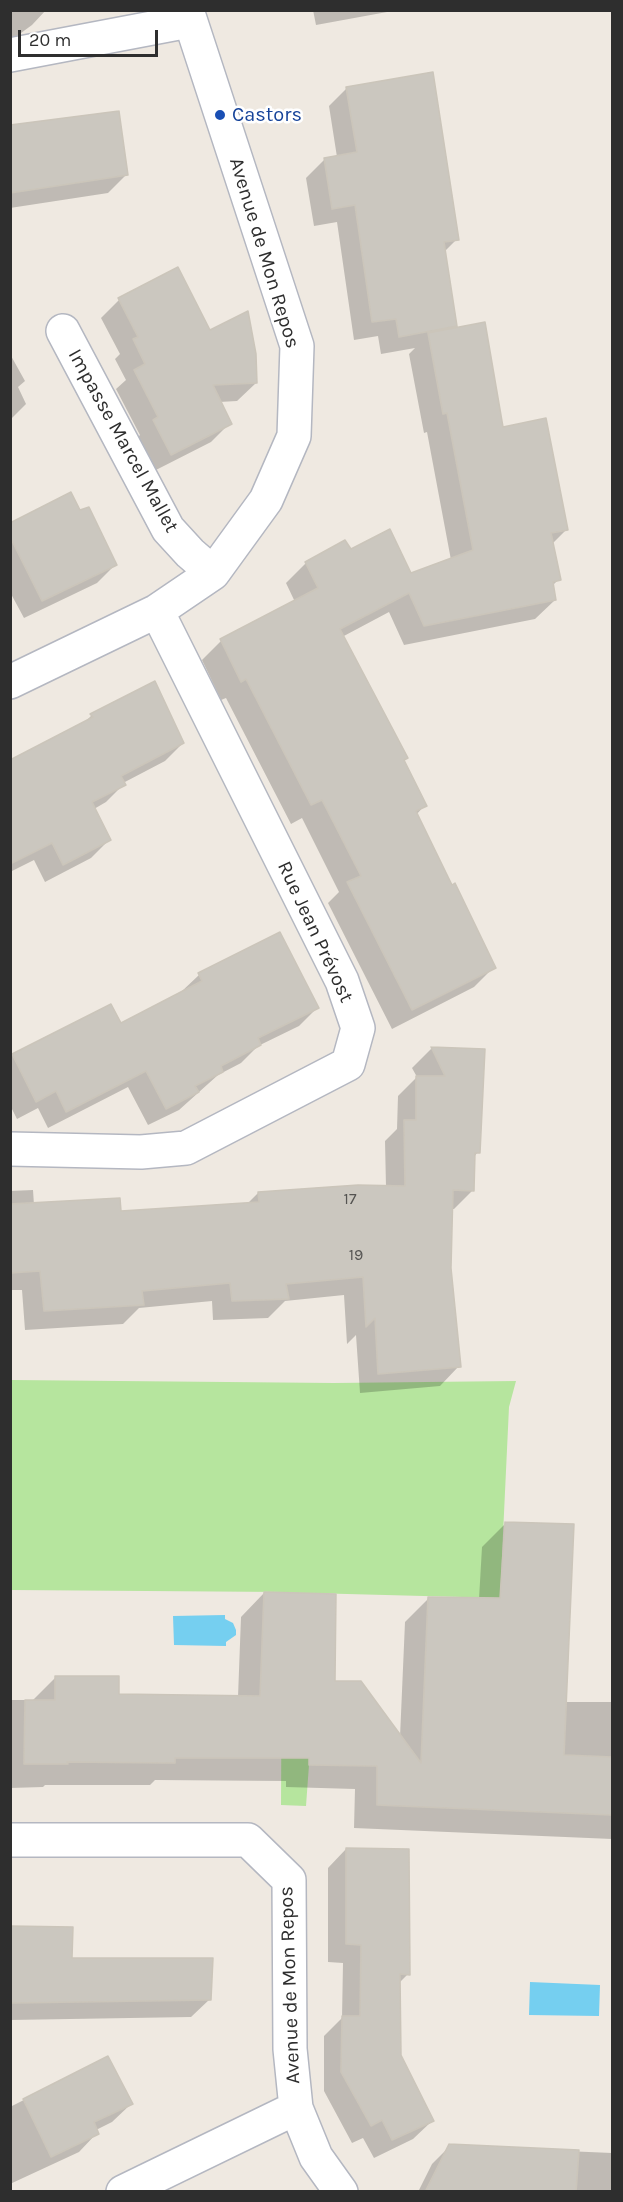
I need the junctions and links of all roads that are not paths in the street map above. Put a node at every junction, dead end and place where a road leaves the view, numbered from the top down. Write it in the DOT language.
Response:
graph roads {
  1 [pos="188,16"];
  2 [pos="10,56"];
  3 [pos="63,331"];
  4 [pos="213,573"];
  5 [pos="157,611"];
  6 [pos="10,682"];
  7 [pos="10,1149"];
  8 [pos="10,1840"];
  9 [pos="296,2108"];
  10 [pos="123,2192"];
  11 [pos="341,2192"];
  1 -- 2 [label="street"];
  1 -- 4 [label="street, Avenue de Mon Repos"];
  3 -- 4 [label="street, Impasse Marcel Mallet"];
  4 -- 5 [label="street, Avenue de Mon Repos"];
  5 -- 6 [label="street, Avenue de Mon Repos"];
  5 -- 7 [label="street, Rue Jean Prévost"];
  8 -- 9 [label="street, Avenue de Mon Repos"];
  9 -- 10 [label="street"];
  9 -- 11 [label="street, Avenue de Mon Repos"];
}
